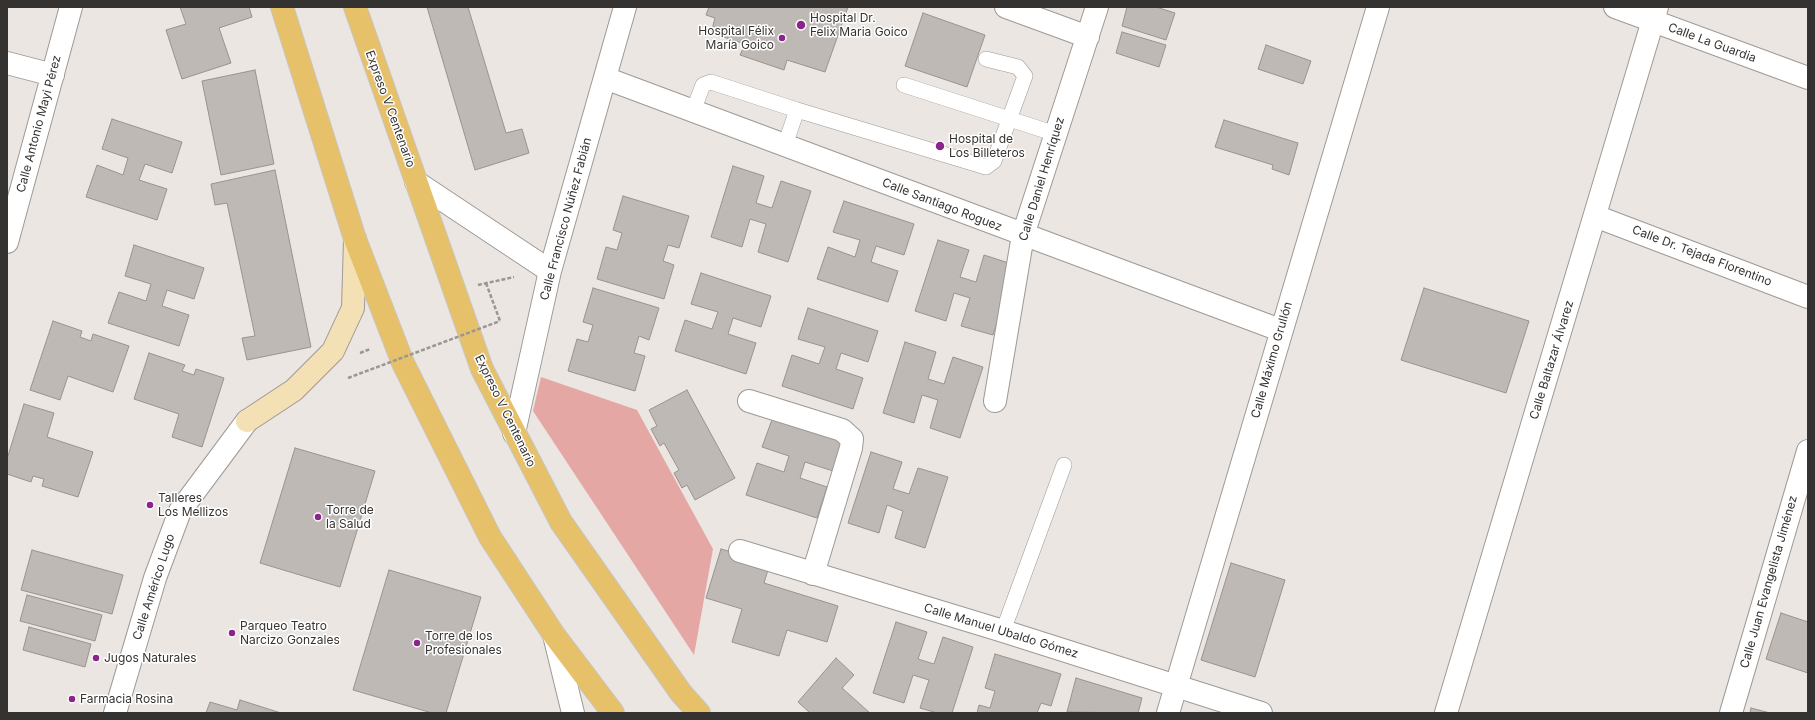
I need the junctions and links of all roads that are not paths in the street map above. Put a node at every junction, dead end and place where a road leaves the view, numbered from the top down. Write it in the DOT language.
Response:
graph roads {
  1 [pos="71,7"];
  2 [pos="282,7"];
  3 [pos="355,7"];
  4 [pos="625,7"];
  5 [pos="1006,7"];
  6 [pos="1097,7"];
  7 [pos="1378,7"];
  8 [pos="1615,7"];
  9 [pos="1655,14"];
  10 [pos="1088,37"];
  11 [pos="986,59"];
  12 [pos="7,62"];
  13 [pos="53,75"];
  14 [pos="605,78"];
  15 [pos="1808,78"];
  16 [pos="904,85"];
  17 [pos="797,110"];
  18 [pos="693,111"];
  19 [pos="1010,119"];
  20 [pos="1056,134"];
  21 [pos="785,145"];
  22 [pos="416,182"];
  23 [pos="1595,216"];
  24 [pos="1023,235"];
  25 [pos="355,239"];
  26 [pos="7,242"];
  27 [pos="550,270"];
  28 [pos="1808,297"];
  29 [pos="1280,330"];
  30 [pos="749,401"];
  31 [pos="995,401"];
  32 [pos="514,433"];
  33 [pos="1808,451"];
  34 [pos="1064,465"];
  35 [pos="740,551"];
  36 [pos="813,574"];
  37 [pos="1003,631"];
  38 [pos="554,635"];
  39 [pos="1176,685"];
  40 [pos="115,713"];
  41 [pos="573,713"];
  42 [pos="613,713"];
  43 [pos="699,713"];
  44 [pos="1168,713"];
  45 [pos="1261,713"];
  46 [pos="1446,713"];
  47 [pos="1731,713"];
  1 -- 13 [label="street, Calle Antonio Mayi Pérez"];
  2 -- 25 [label="main road"];
  3 -- 22 [label="main road, Expreso V Centenario"];
  4 -- 14 [label="street, Calle Francisco Núñez Fabián"];
  5 -- 10 [label="street"];
  6 -- 10 [label="street, Calle Daniel Henríquez"];
  7 -- 29 [label="street, Calle Máximo Grullón"];
  8 -- 9 [label="street, Calle La Guardia"];
  9 -- 15 [label="street, Calle La Guardia"];
  9 -- 23 [label="street, Calle Baltazar Álvarez"];
  10 -- 20 [label="street, Calle Daniel Henríquez"];
  11 -- 19 [label="lane"];
  12 -- 13 [label="street"];
  13 -- 26 [label="street, Calle Antonio Mayi Pérez"];
  14 -- 18 [label="street, Calle Santiago Roguez"];
  14 -- 27 [label="street, Calle Francisco Núñez Fabián"];
  16 -- 19 [label="lane"];
  17 -- 18 [label="lane"];
  17 -- 19 [label="lane"];
  17 -- 21 [label="lane"];
  18 -- 21 [label="street, Calle Santiago Roguez"];
  19 -- 20 [label="lane"];
  20 -- 24 [label="street, Calle Daniel Henríquez"];
  21 -- 24 [label="street, Calle Santiago Roguez"];
  22 -- 27 [label="street"];
  22 -- 32 [label="main road, Expreso V Centenario"];
  23 -- 28 [label="street, Calle Dr. Tejada Florentino"];
  23 -- 46 [label="street, Calle Baltazar Álvarez"];
  24 -- 29 [label="street, Calle Santiago Roguez"];
  24 -- 31 [label="street, Calle Daniel Henríquez"];
  25 -- 38 [label="main road"];
  25 -- 40 [label="street, Calle Américo Lugo"];
  27 -- 32 [label="street, Calle Francisco Núñez Fabián"];
  29 -- 39 [label="street, Calle Máximo Grullón"];
  30 -- 36 [label="street"];
  32 -- 43 [label="main road, Expreso V Centenario"];
  33 -- 47 [label="street, Calle Juan Evangelista Jiménez"];
  34 -- 37 [label="lane"];
  35 -- 36 [label="street, Calle Manuel Ubaldo Gómez"];
  36 -- 37 [label="street, Calle Manuel Ubaldo Gómez"];
  37 -- 39 [label="street, Calle Manuel Ubaldo Gómez"];
  38 -- 41 [label="street"];
  38 -- 42 [label="main road"];
  39 -- 44 [label="street, Calle Máximo Grullón"];
  39 -- 45 [label="street, Calle Manuel Ubaldo Gómez"];
}
